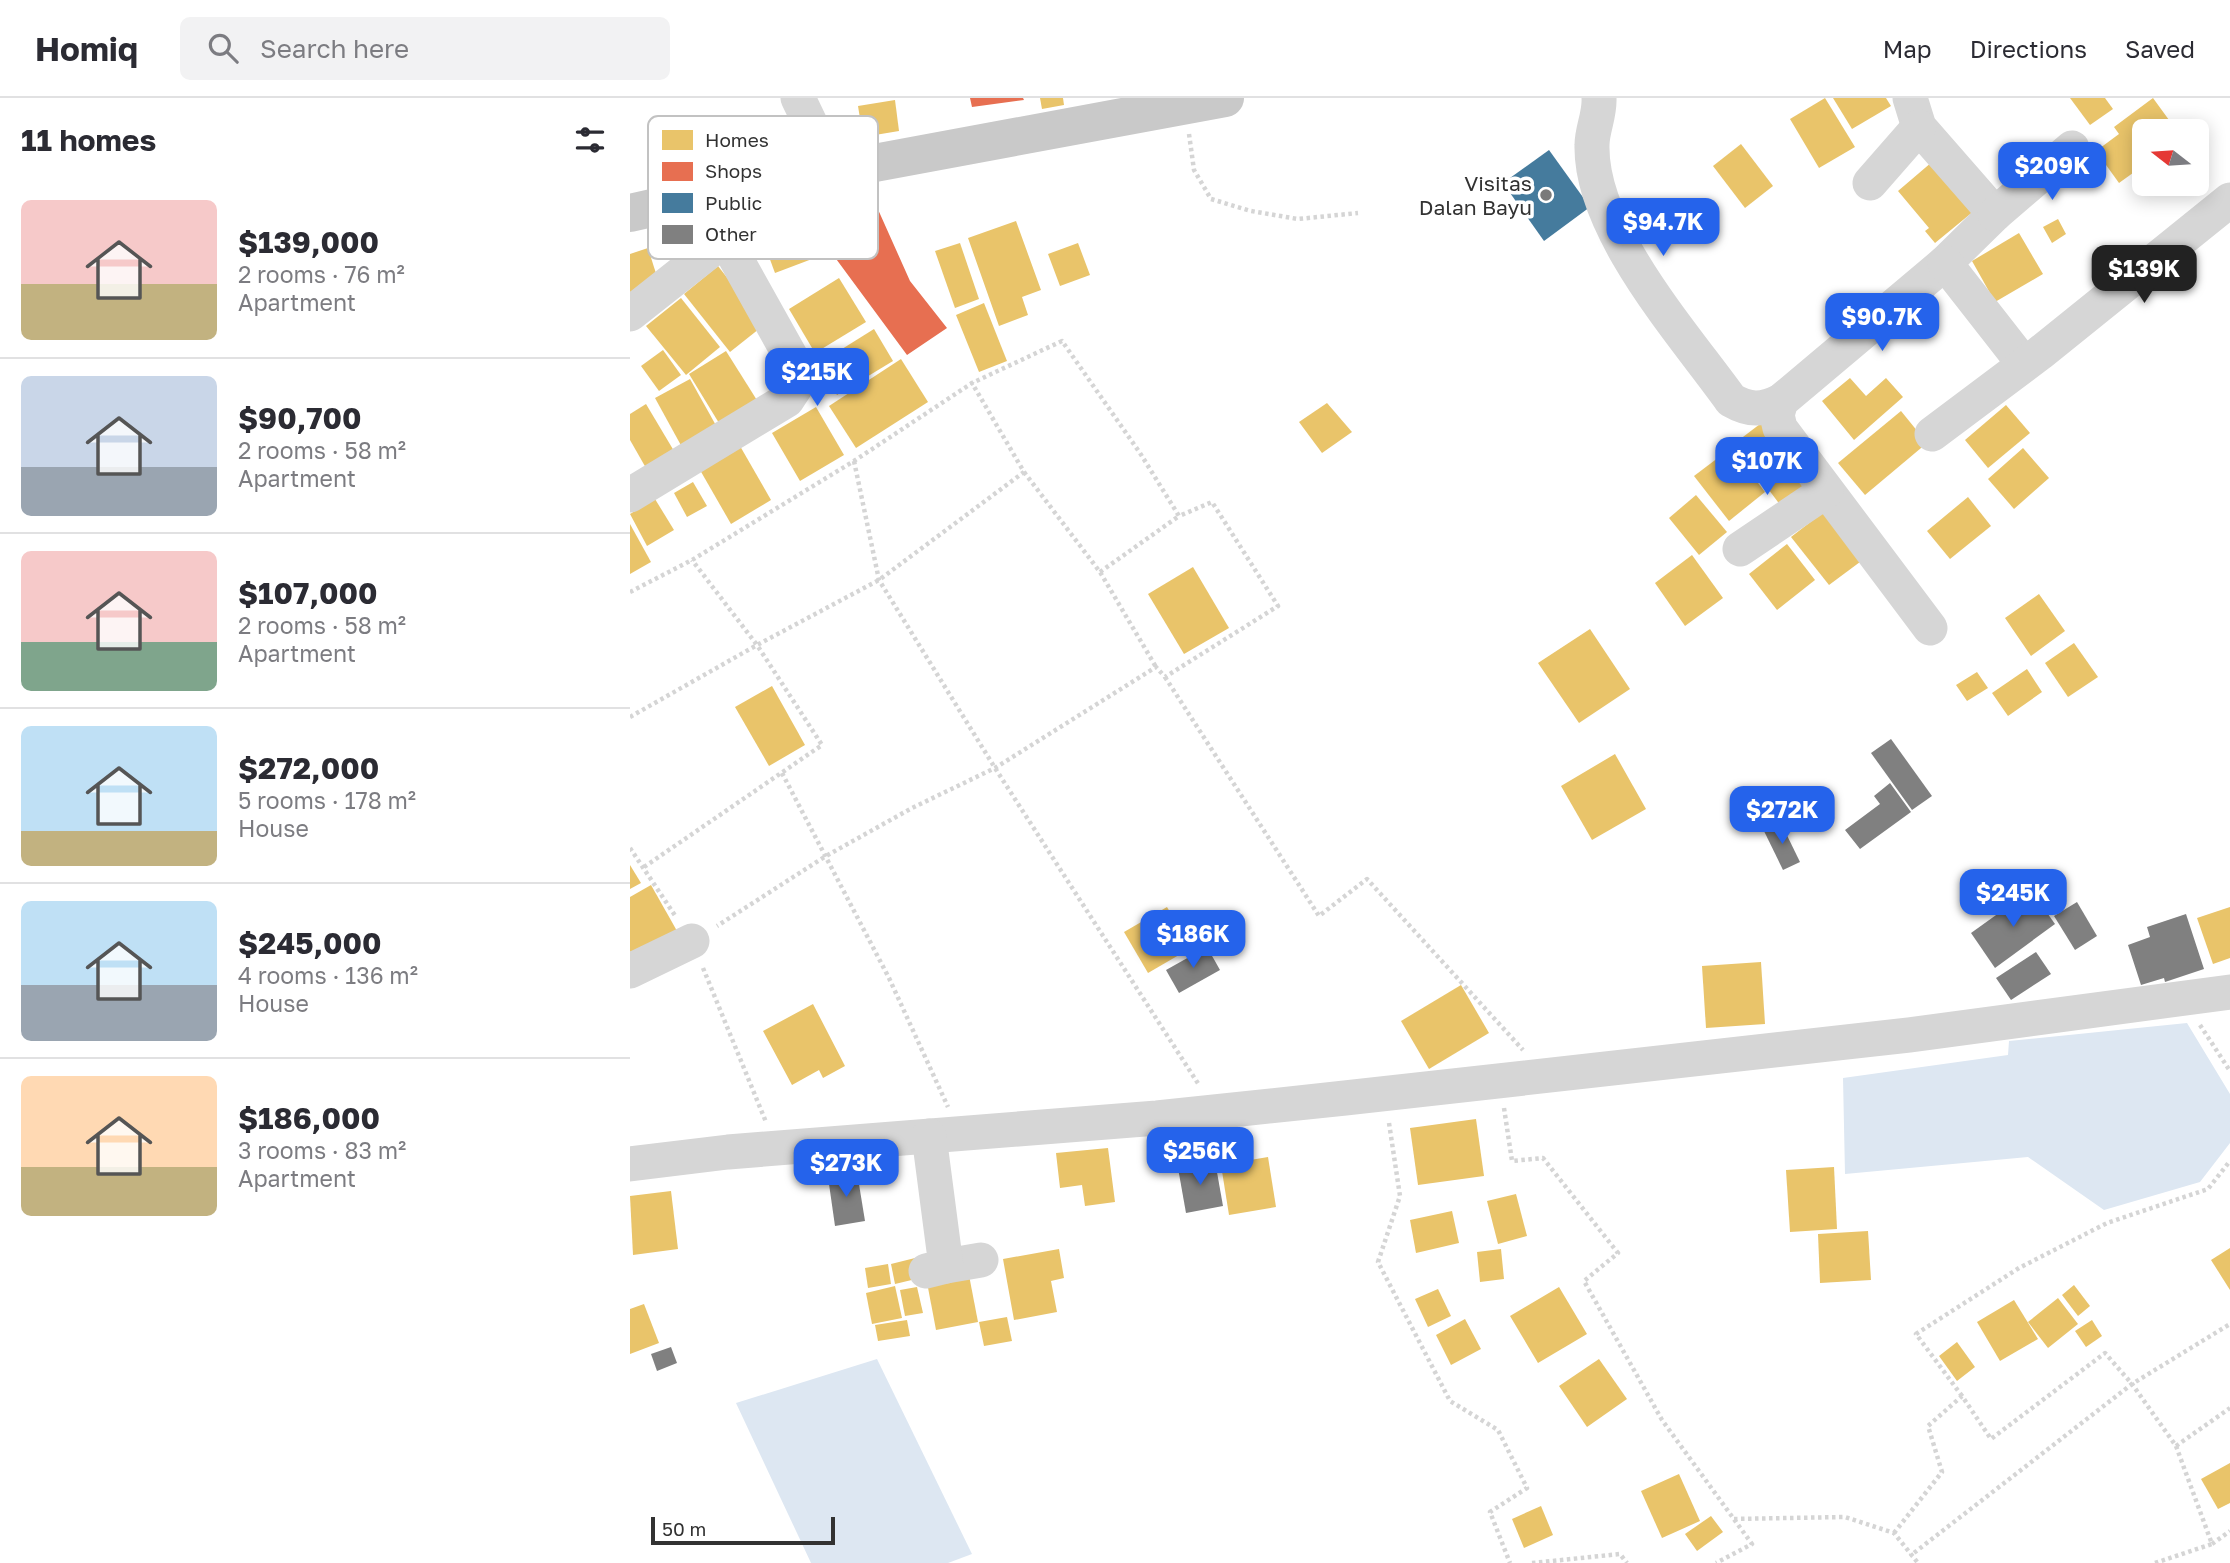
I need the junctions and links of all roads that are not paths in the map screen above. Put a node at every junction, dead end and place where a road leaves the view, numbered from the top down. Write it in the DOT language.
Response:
graph roads {
  1 [pos="798,98"];
  2 [pos="1225,98"];
  3 [pos="1600,98"];
  4 [pos="1179,103"];
  5 [pos="1914,113"];
  6 [pos="806,116"];
  7 [pos="2072,148"];
  8 [pos="878,162"];
  9 [pos="1870,183"];
  10 [pos="2230,200"];
  11 [pos="648,209"];
  12 [pos="630,213"];
  13 [pos="1995,214"];
  14 [pos="699,259"];
  15 [pos="735,259"];
  16 [pos="1945,263"];
  17 [pos="630,314"];
  18 [pos="2024,364"];
  19 [pos="1781,401"];
  20 [pos="1933,434"];
  21 [pos="1826,491"];
  22 [pos="630,495"];
  23 [pos="1740,549"];
  24 [pos="1930,628"];
  25 [pos="692,941"];
  26 [pos="630,971"];
  27 [pos="2230,992"];
  28 [pos="939,1123"];
  29 [pos="630,1164"];
  30 [pos="981,1260"];
  1 -- 6 [label="street"];
  2 -- 4 [label="main road"];
  3 -- 19 [label="street"];
  4 -- 8 [label="main road"];
  5 -- 9 [label="street"];
  5 -- 13 [label="street"];
  7 -- 13 [label="street"];
  10 -- 18 [label="street"];
  11 -- 12 [label="main road"];
  13 -- 16 [label="street"];
  14 -- 17 [label="street"];
  15 -- 22 [label="street"];
  16 -- 18 [label="street"];
  16 -- 19 [label="street"];
  18 -- 20 [label="street"];
  19 -- 21 [label="street"];
  21 -- 23 [label="street"];
  21 -- 24 [label="street"];
  25 -- 26 [label="street"];
  27 -- 28 [label="street"];
  28 -- 29 [label="street"];
  28 -- 30 [label="street"];
}
